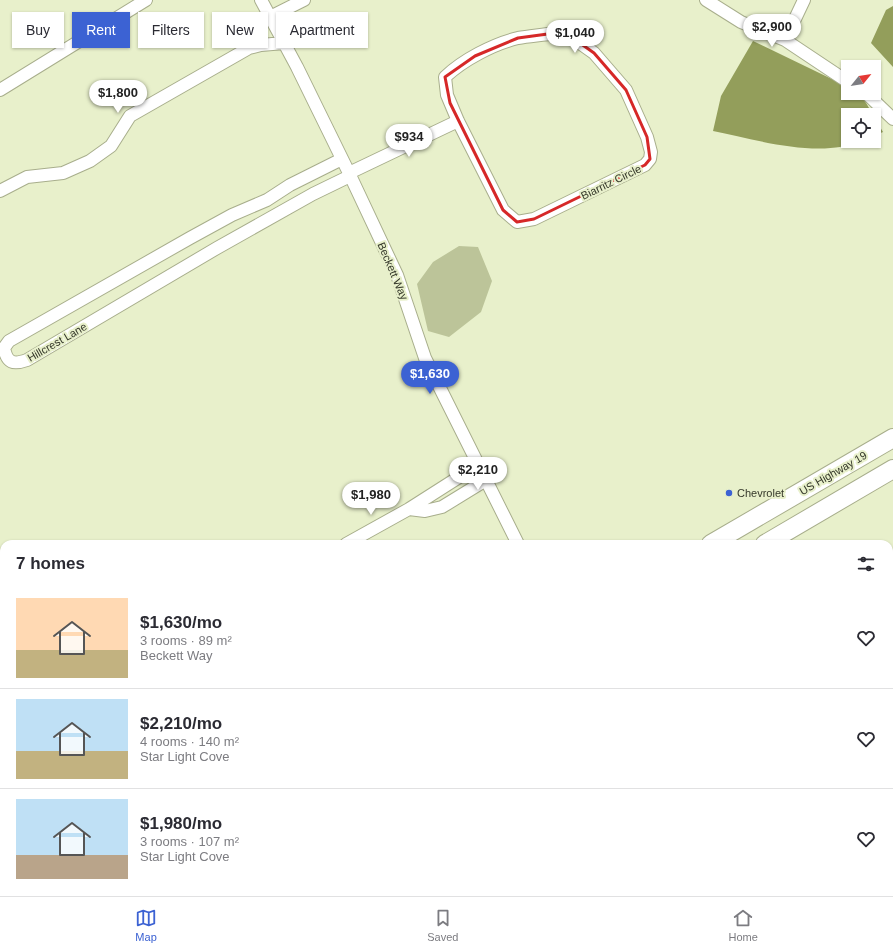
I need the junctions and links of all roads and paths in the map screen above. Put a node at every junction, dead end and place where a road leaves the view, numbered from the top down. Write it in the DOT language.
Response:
graph roads {
  1 [pos="146,0"];
  2 [pos="261,0"];
  3 [pos="304,0"];
  4 [pos="706,0"];
  5 [pos="804,0"];
  6 [pos="270,17"];
  7 [pos="276,28"];
  8 [pos="785,40"];
  9 [pos="276,44"];
  10 [pos="286,48"];
  11 [pos="841,77"];
  12 [pos="0,90"];
  13 [pos="873,100"];
  14 [pos="893,119"];
  15 [pos="458,121"];
  16 [pos="342,159"];
  17 [pos="349,174"];
  18 [pos="0,191"];
  19 [pos="893,438"];
  20 [pos="478,464"];
  21 [pos="893,469"];
  22 [pos="486,480"];
  23 [pos="409,509"];
  24 [pos="353,540"];
  25 [pos="516,540"];
  26 [pos="718,540"];
  27 [pos="772,540"];
  1 -- 12 [label="street"];
  2 -- 6 [label="street, Beckett Way"];
  3 -- 6 [label="street"];
  4 -- 8 [label="street"];
  5 -- 8 [label="street"];
  6 -- 7 [label="street, Beckett Way"];
  8 -- 11 [label="street"];
  9 -- 18 [label="street"];
  10 -- 16 [label="street, Beckett Way"];
  13 -- 14 [label="street"];
  15 -- 15 [label="street, Biarritz Circle"];
  15 -- 17 [label="street"];
  16 -- 17 [label="street, Beckett Way"];
  16 -- 17 [label="street, Hillcrest Lane"];
  17 -- 20 [label="street, Beckett Way"];
  19 -- 26 [label="highway, US Highway 19"];
  20 -- 22 [label="street, Beckett Way"];
  20 -- 23 [label="street"];
  21 -- 27 [label="highway"];
  22 -- 23 [label="street"];
  22 -- 25 [label="street, Beckett Way"];
  23 -- 24 [label="street"];
}
